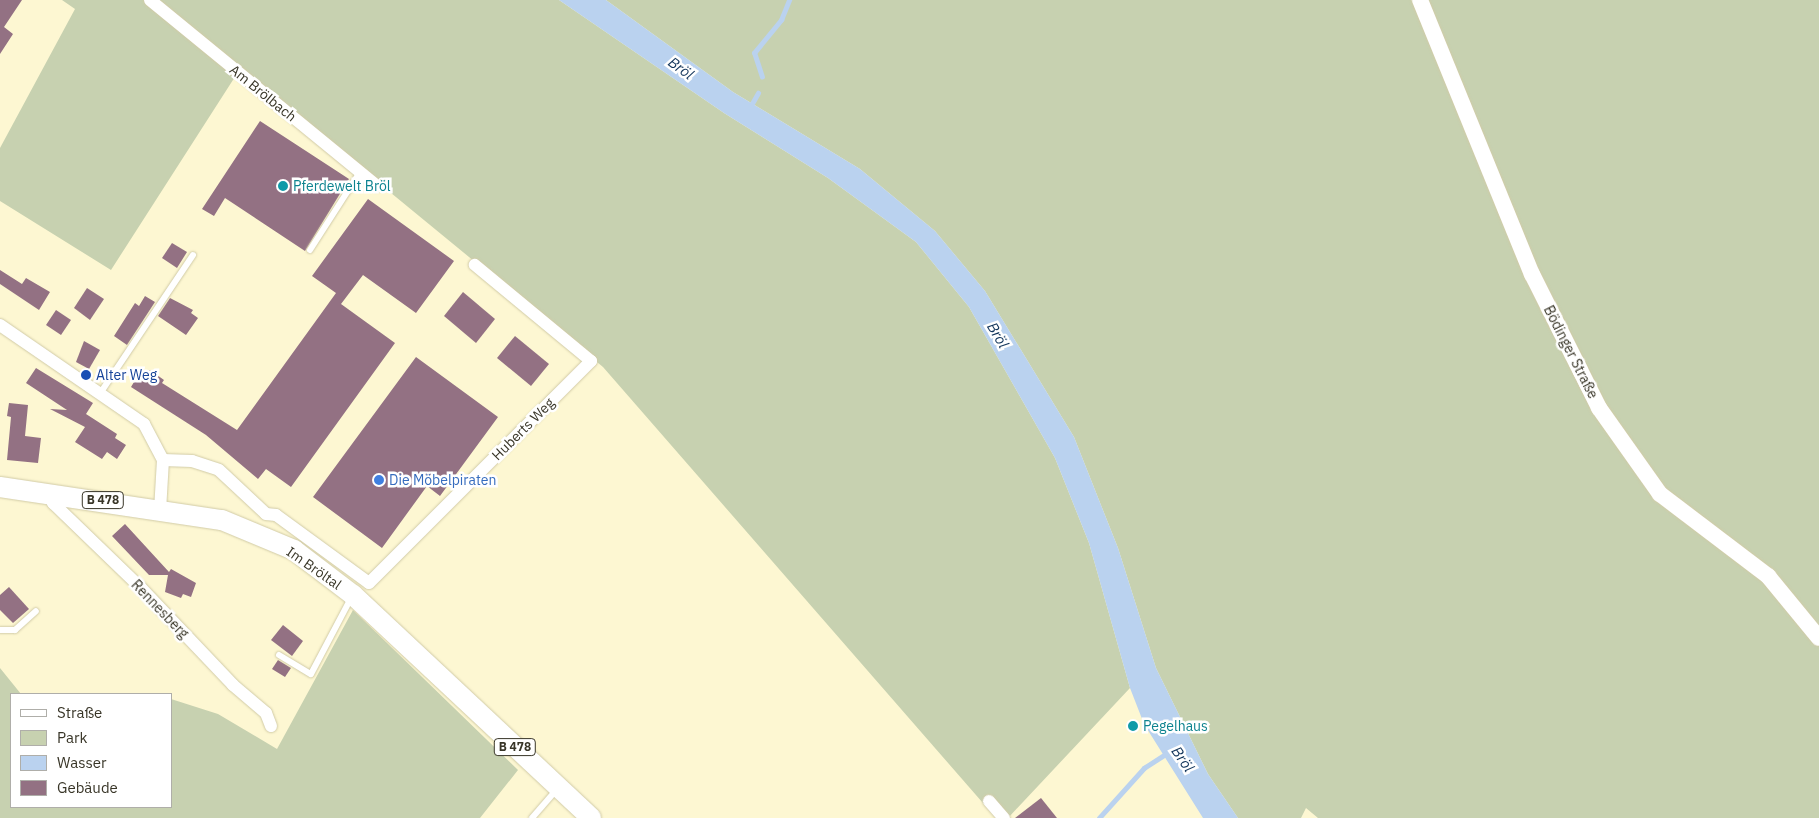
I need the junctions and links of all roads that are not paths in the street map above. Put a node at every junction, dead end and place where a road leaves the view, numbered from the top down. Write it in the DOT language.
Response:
graph roads {
  1 [pos="150,0"];
  2 [pos="1420,0"];
  3 [pos="360,172"];
  4 [pos="377,186"];
  5 [pos="310,250"];
  6 [pos="193,255"];
  7 [pos="475,265"];
  8 [pos="0,327"];
  9 [pos="101,392"];
  10 [pos="164,460"];
  11 [pos="0,486"];
  12 [pos="47,492"];
  13 [pos="160,510"];
  14 [pos="353,595"];
  15 [pos="36,611"];
  16 [pos="0,630"];
  17 [pos="1819,638"];
  18 [pos="279,655"];
  19 [pos="271,726"];
  20 [pos="558,787"];
  21 [pos="989,801"];
  22 [pos="532,818"];
  23 [pos="591,818"];
  24 [pos="1004,818"];
  1 -- 3 [label="street, Am Brölbach"];
  2 -- 17 [label="street, Bödinger Straße"];
  3 -- 4 [label="street, Am Brölbach"];
  3 -- 5 [label="lane"];
  6 -- 9 [label="lane"];
  7 -- 10 [label="street, Huberts Weg"];
  8 -- 9 [label="street"];
  9 -- 10 [label="street"];
  10 -- 13 [label="street"];
  11 -- 12 [label="main road, Im Bröltal / B 478"];
  12 -- 13 [label="main road, Im Bröltal / B 478"];
  12 -- 19 [label="street, Rennesberg"];
  13 -- 14 [label="main road, Im Bröltal / B 478"];
  14 -- 18 [label="lane"];
  14 -- 20 [label="main road, Im Bröltal / B 478"];
  15 -- 16 [label="lane"];
  20 -- 22 [label="lane"];
  20 -- 23 [label="main road, Im Bröltal / B 478"];
  21 -- 24 [label="street"];
}
